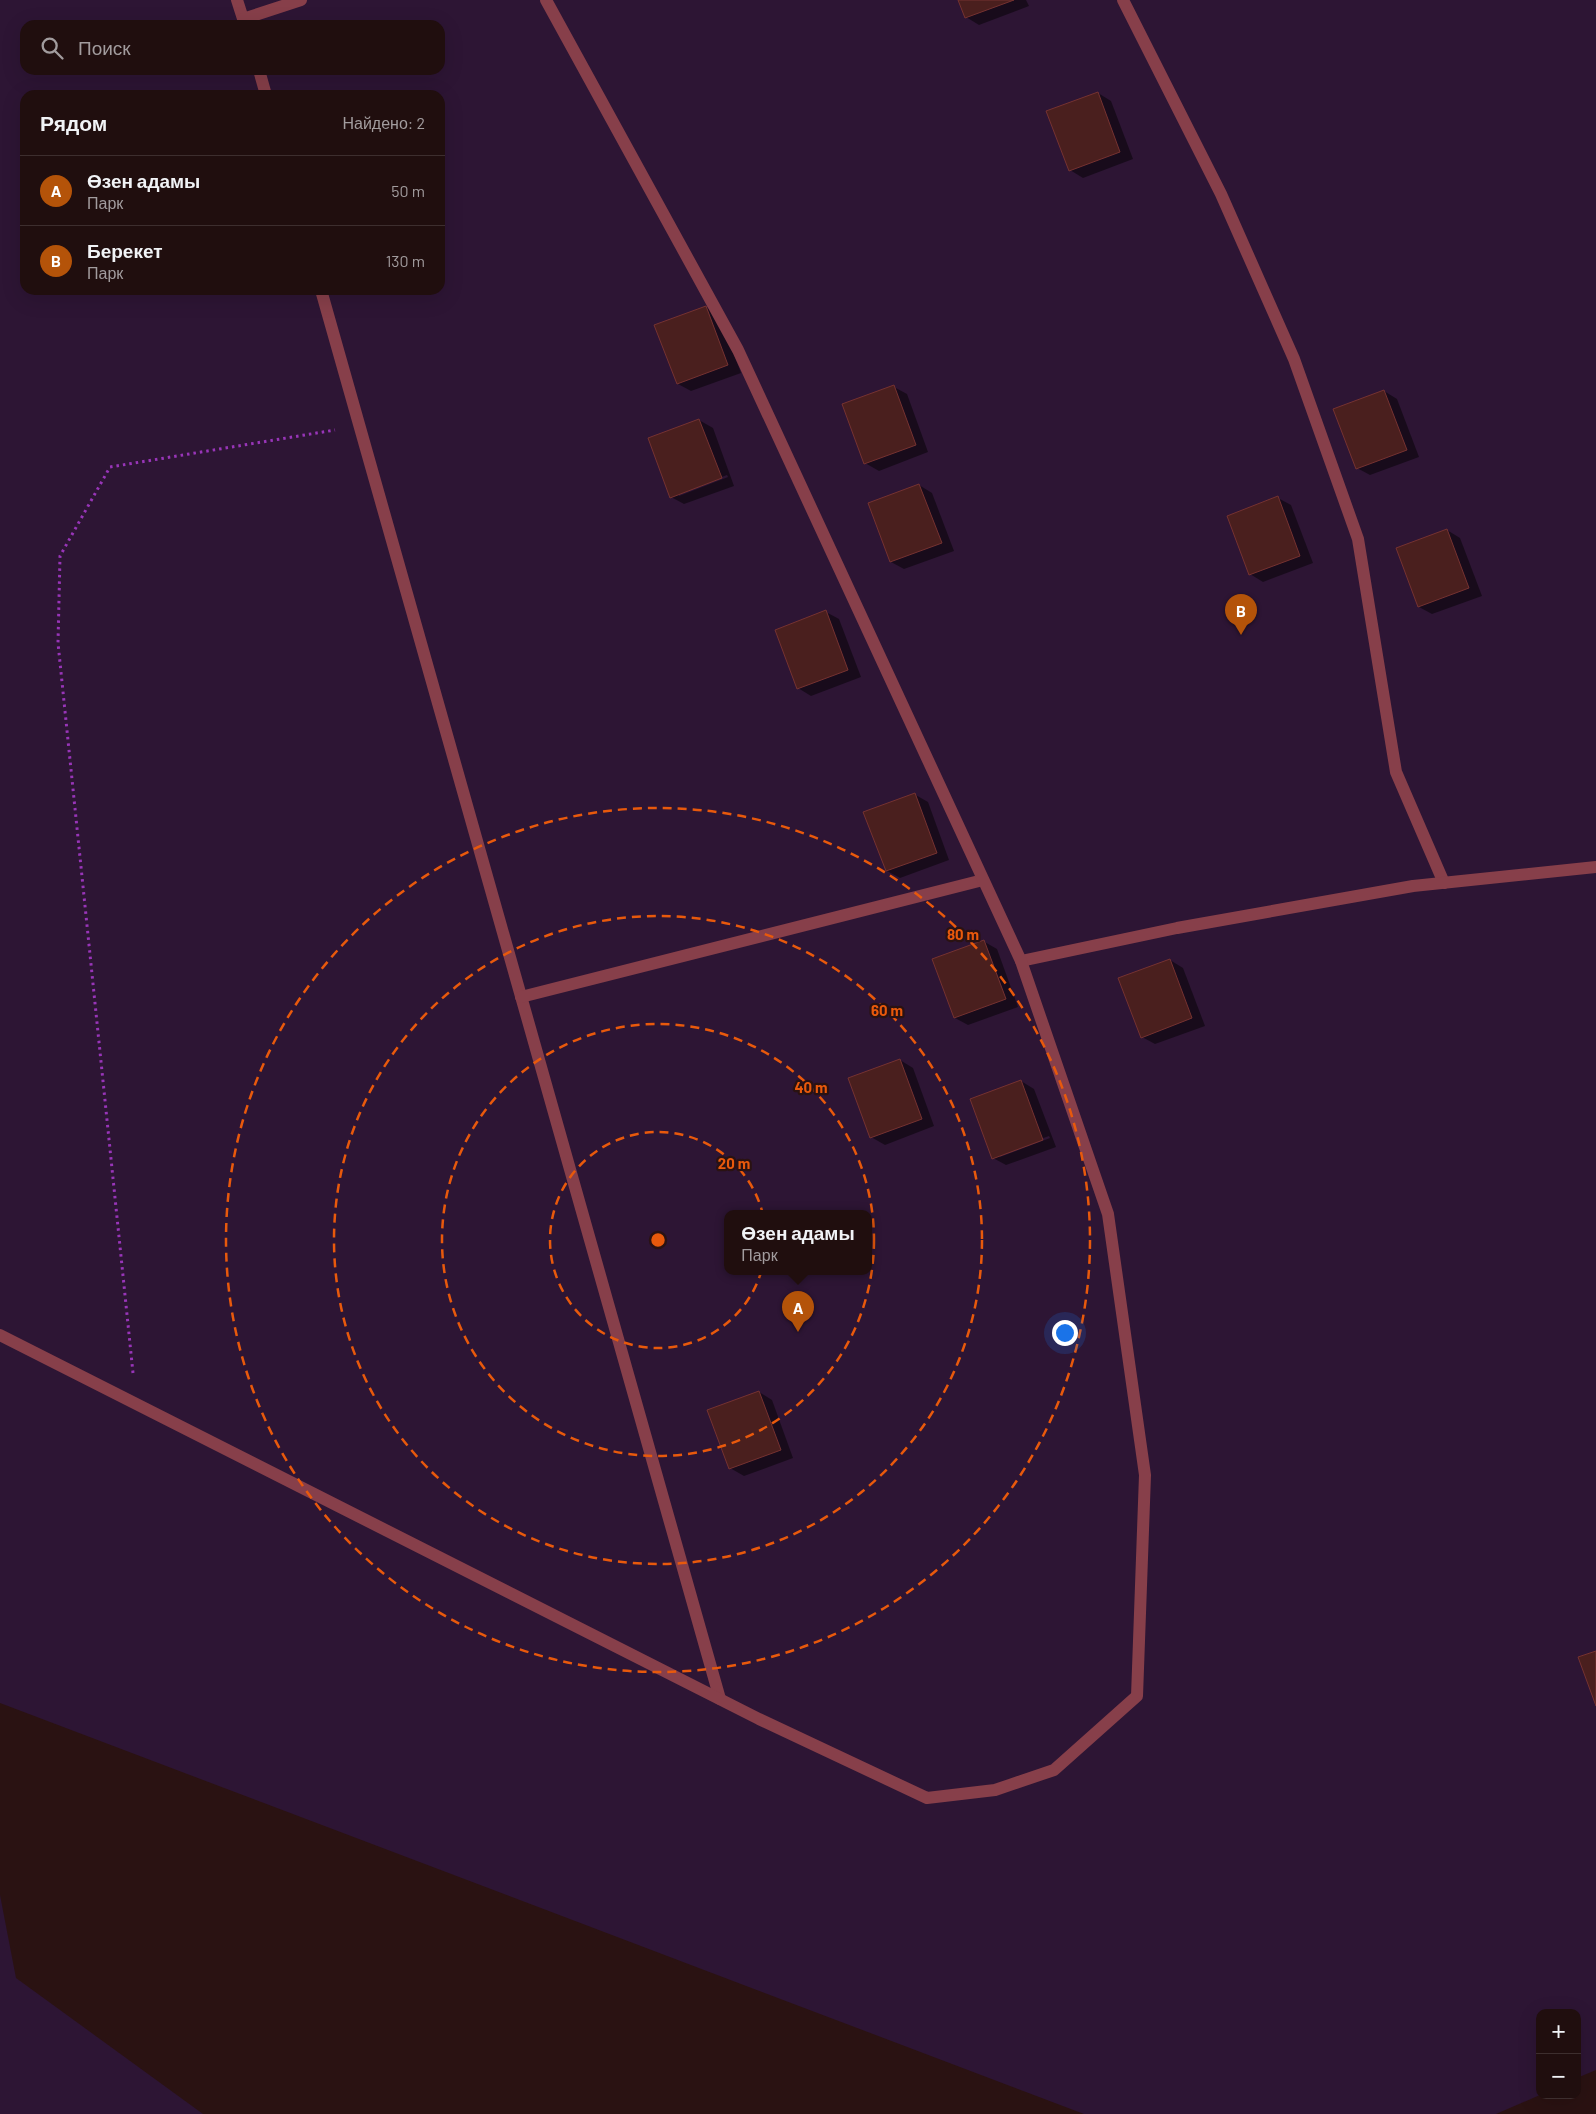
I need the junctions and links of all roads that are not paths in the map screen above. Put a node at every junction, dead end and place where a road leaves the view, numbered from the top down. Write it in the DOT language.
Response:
graph roads {
  1 [pos="237,0"];
  2 [pos="301,0"];
  3 [pos="546,0"];
  4 [pos="1123,0"];
  5 [pos="243,20"];
  6 [pos="249,20"];
  7 [pos="260,75"];
  8 [pos="265,90"];
  9 [pos="323,295"];
  10 [pos="1596,867"];
  11 [pos="983,880"];
  12 [pos="1444,883"];
  13 [pos="1021,962"];
  14 [pos="521,998"];
  15 [pos="0,1335"];
  16 [pos="720,1699"];
  1 -- 5 [label="street"];
  2 -- 6 [label="street"];
  3 -- 11 [label="street"];
  4 -- 12 [label="street"];
  7 -- 8 [label="street"];
  9 -- 14 [label="street"];
  10 -- 12 [label="street"];
  11 -- 13 [label="street"];
  11 -- 14 [label="street"];
  12 -- 13 [label="street"];
  13 -- 16 [label="street"];
  14 -- 16 [label="street"];
  15 -- 16 [label="street"];
}
